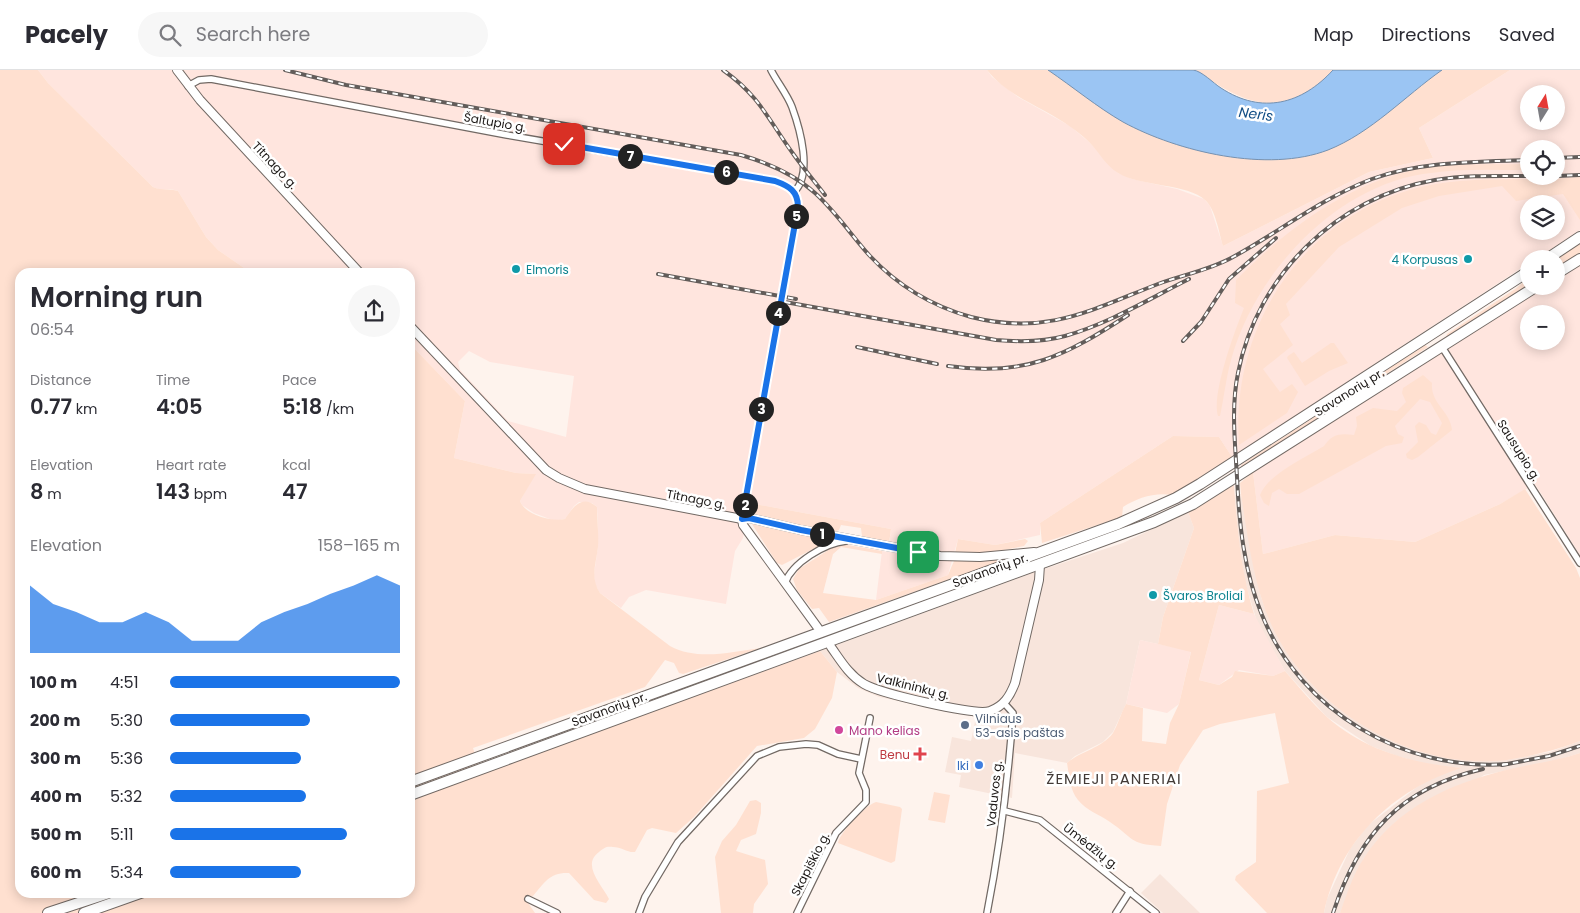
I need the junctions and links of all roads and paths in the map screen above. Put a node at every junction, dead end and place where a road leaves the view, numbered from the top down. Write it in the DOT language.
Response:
graph roads {
  1 [pos="177,70"];
  2 [pos="771,70"];
  3 [pos="188,86"];
  4 [pos="794,192"];
  5 [pos="1580,237"];
  6 [pos="1560,250"];
  7 [pos="1580,259"];
  8 [pos="355,268"];
  9 [pos="1565,268"];
  10 [pos="1520,277"];
  11 [pos="1524,295"];
  12 [pos="415,331"];
  13 [pos="1433,333"];
  14 [pos="1442,347"];
  15 [pos="742,519"];
  16 [pos="854,540"];
  17 [pos="1040,552"];
  18 [pos="1580,563"];
  19 [pos="1040,565"];
  20 [pos="785,583"];
  21 [pos="818,628"];
  22 [pos="831,647"];
  23 [pos="1004,703"];
  24 [pos="870,718"];
  25 [pos="862,759"];
  26 [pos="415,780"];
  27 [pos="415,793"];
  28 [pos="1005,811"];
  29 [pos="1130,891"];
  30 [pos="94,898"];
  31 [pos="126,898"];
  32 [pos="528,899"];
  33 [pos="48,913"];
  34 [pos="84,913"];
  35 [pos="557,913"];
  36 [pos="639,913"];
  37 [pos="797,913"];
  38 [pos="987,913"];
  39 [pos="1116,913"];
  40 [pos="1156,913"];
  1 -- 3 [label="street, Titnago g."];
  2 -- 4 [label="street"];
  3 -- 4 [label="street, Šaltupio g."];
  3 -- 8 [label="street, Titnago g."];
  4 -- 15 [label="street"];
  5 -- 6 [label="highway"];
  7 -- 9 [label="highway"];
  10 -- 13 [label="highway, Savanorių pr."];
  11 -- 14 [label="highway, Savanorių pr."];
  12 -- 15 [label="street, Titnago g."];
  13 -- 14 [label="highway"];
  13 -- 17 [label="highway, Savanorių pr."];
  14 -- 18 [label="street, Sausupio g."];
  14 -- 19 [label="highway, Savanorių pr."];
  15 -- 16 [label="street, Titnago g."];
  15 -- 20 [label="street"];
  16 -- 17 [label="street, Titnago g."];
  16 -- 20 [label="street"];
  17 -- 26 [label="highway, Savanorių pr."];
  19 -- 23 [label="street"];
  19 -- 27 [label="highway, Savanorių pr."];
  20 -- 21 [label="street"];
  22 -- 23 [label="street, Valkininkų g."];
  23 -- 28 [label="street, Vaduvos g."];
  24 -- 25 [label="street, Skapiškio g."];
  25 -- 36 [label="street"];
  25 -- 37 [label="street, Skapiškio g."];
  28 -- 29 [label="street, Ūmėdžių g."];
  28 -- 38 [label="street, Vaduvos g."];
  29 -- 39 [label="street"];
  29 -- 40 [label="street, Ūmėdžių g."];
  30 -- 33 [label="highway"];
  31 -- 34 [label="highway"];
  32 -- 35 [label="street"];
}
